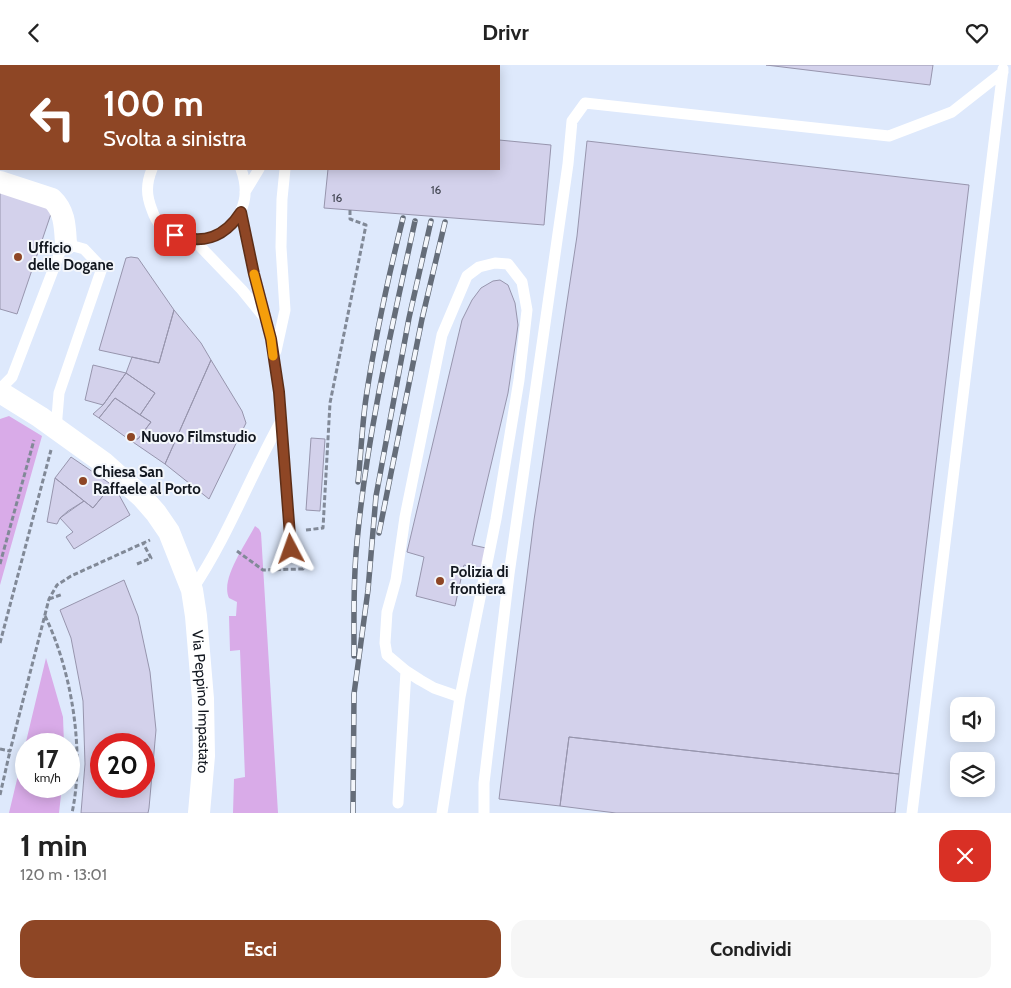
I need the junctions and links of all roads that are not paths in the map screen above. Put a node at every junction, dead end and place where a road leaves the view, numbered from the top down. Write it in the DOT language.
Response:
graph roads {
  1 [pos="1003,68"];
  2 [pos="151,170"];
  3 [pos="241,170"];
  4 [pos="258,170"];
  5 [pos="285,170"];
  6 [pos="0,182"];
  7 [pos="245,191"];
  8 [pos="241,212"];
  9 [pos="194,240"];
  10 [pos="66,244"];
  11 [pos="265,319"];
  12 [pos="274,361"];
  13 [pos="0,391"];
  14 [pos="281,421"];
  15 [pos="48,423"];
  16 [pos="291,549"];
  17 [pos="192,590"];
  18 [pos="406,671"];
  19 [pos="460,697"];
  20 [pos="398,803"];
  21 [pos="200,813"];
  22 [pos="442,813"];
  23 [pos="484,813"];
  24 [pos="912,813"];
  1 -- 23 [label="lane"];
  1 -- 24 [label="lane"];
  2 -- 9 [label="lane"];
  3 -- 7 [label="lane"];
  4 -- 7 [label="lane"];
  5 -- 12 [label="lane"];
  6 -- 10 [label="street"];
  7 -- 8 [label="lane"];
  8 -- 9 [label="lane"];
  8 -- 11 [label="lane"];
  9 -- 11 [label="lane"];
  10 -- 13 [label="lane"];
  10 -- 15 [label="lane"];
  11 -- 12 [label="lane"];
  12 -- 14 [label="lane"];
  13 -- 15 [label="street, Via Peppino Impastato"];
  14 -- 16 [label="lane"];
  14 -- 17 [label="lane"];
  15 -- 17 [label="street, Via Peppino Impastato"];
  17 -- 21 [label="street, Via Peppino Impastato"];
  18 -- 19 [label="lane"];
  18 -- 19 [label="lane"];
  18 -- 20 [label="lane"];
  19 -- 22 [label="lane"];
}
